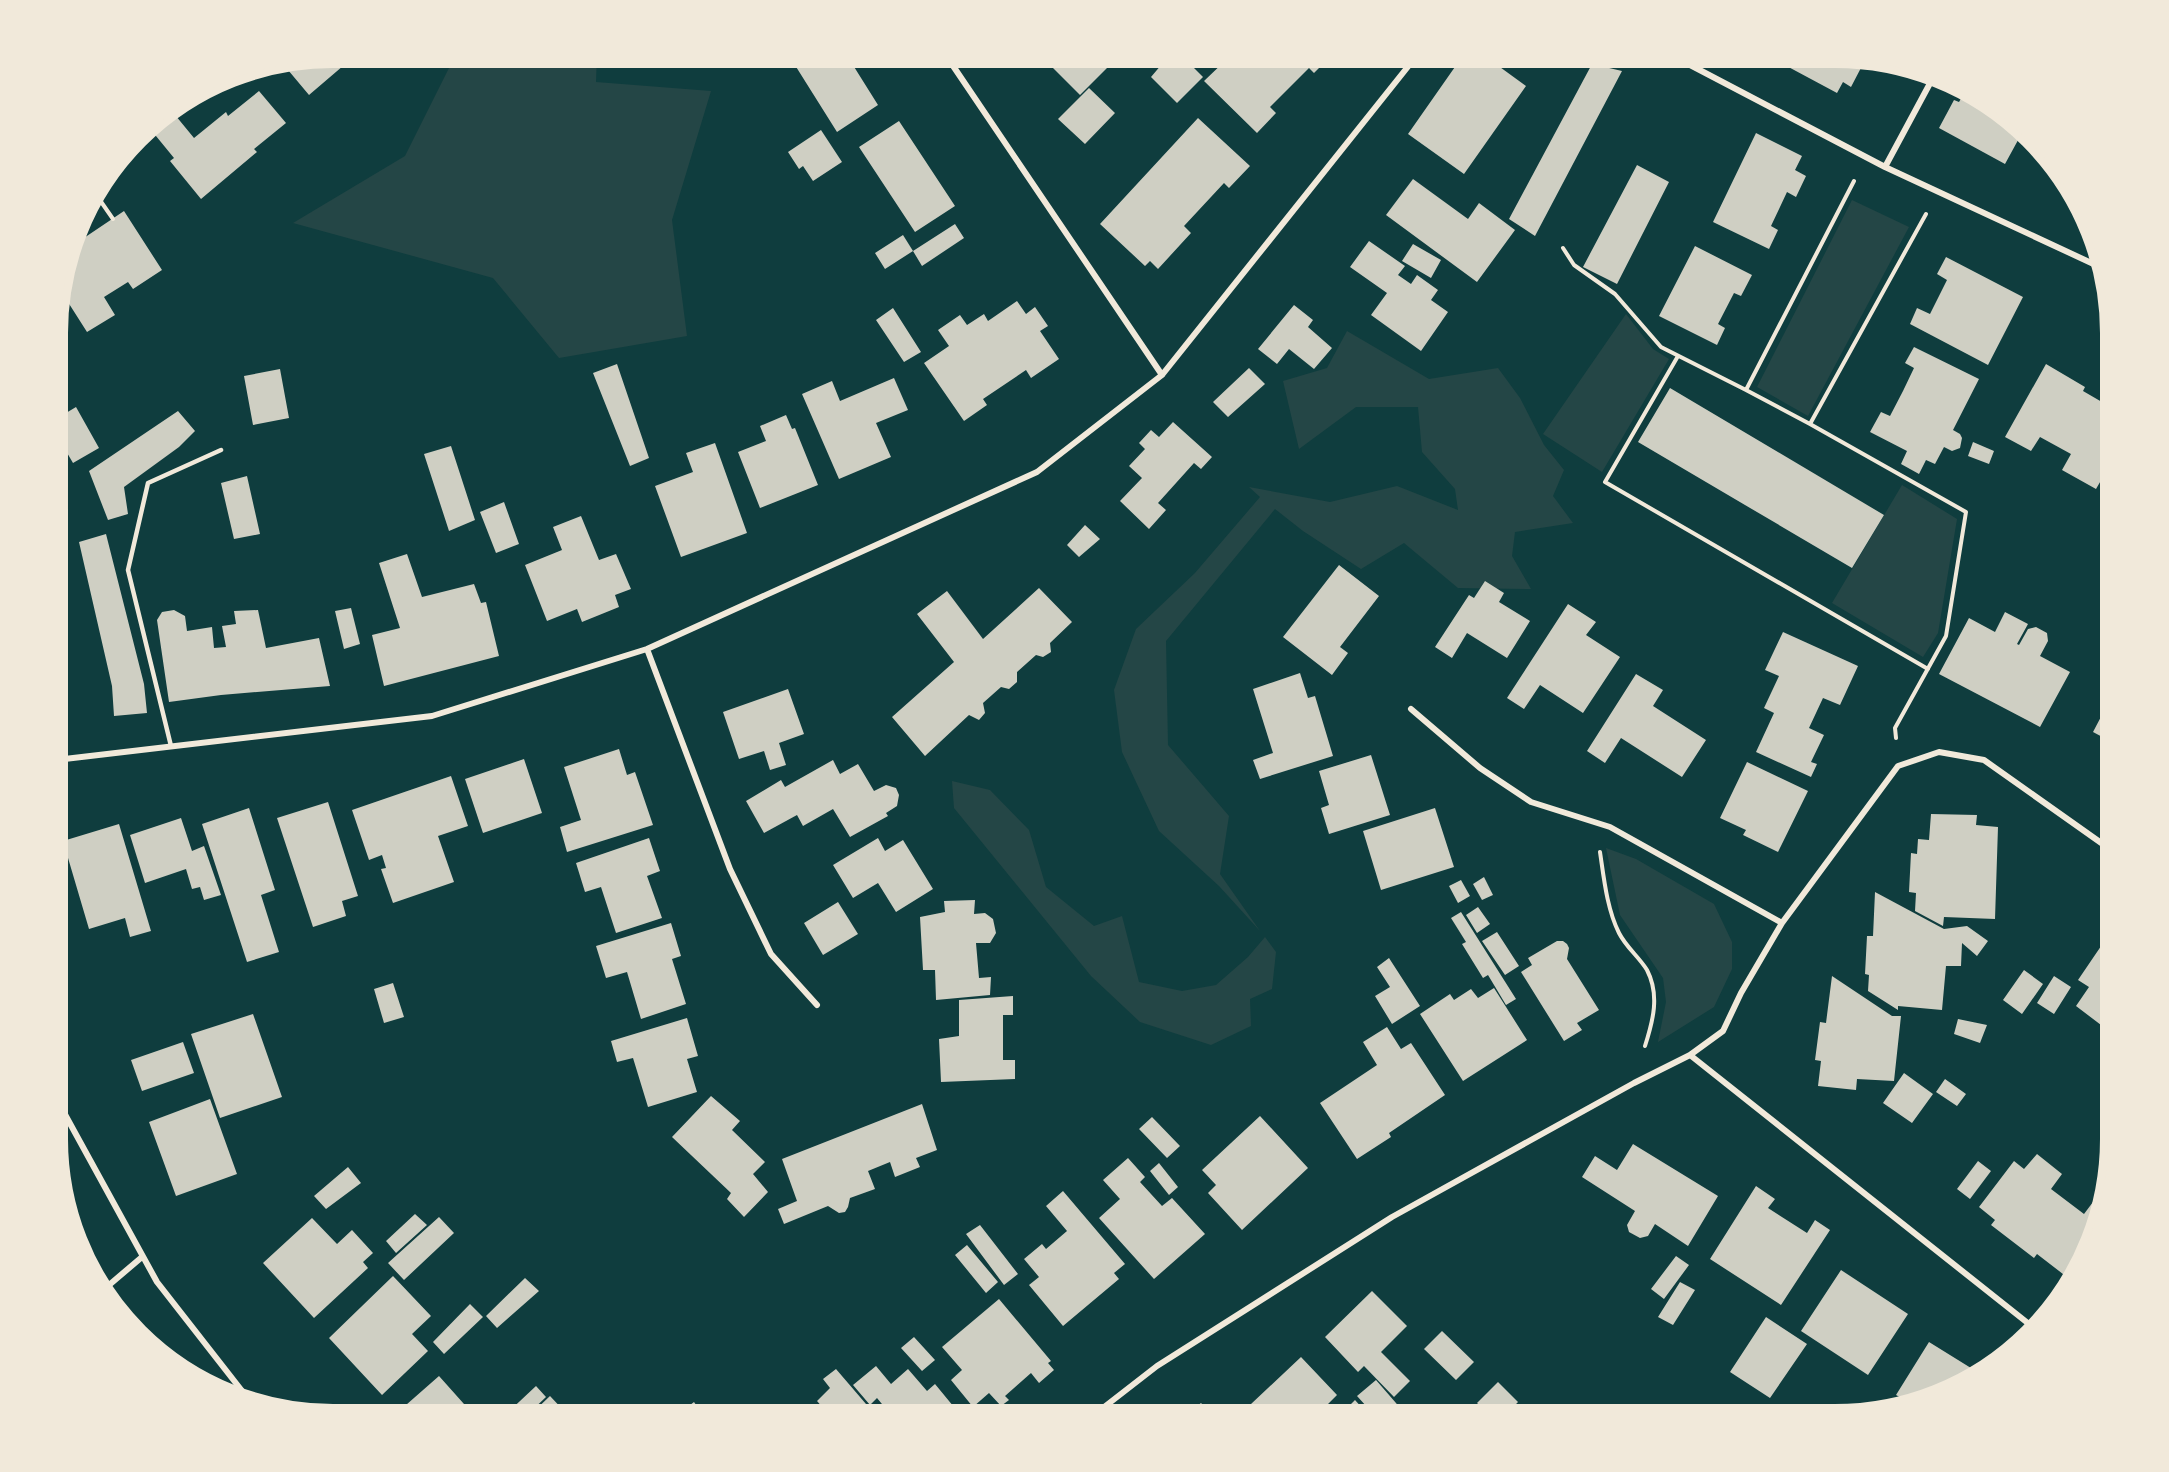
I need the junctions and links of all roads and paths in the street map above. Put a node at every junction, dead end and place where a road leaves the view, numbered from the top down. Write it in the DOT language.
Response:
graph roads {
  1 [pos="952,64"];
  2 [pos="1410,64"];
  3 [pos="1690,64"];
  4 [pos="1931,82"];
  5 [pos="1867,156"];
  6 [pos="1885,167"];
  7 [pos="1939,191"];
  8 [pos="100,200"];
  9 [pos="113,219"];
  10 [pos="1563,248"];
  11 [pos="2095,265"];
  12 [pos="1678,356"];
  13 [pos="1162,375"];
  14 [pos="1746,390"];
  15 [pos="1810,424"];
  16 [pos="221,450"];
  17 [pos="647,649"];
  18 [pos="64,656"];
  19 [pos="1928,669"];
  20 [pos="64,674"];
  21 [pos="1411,709"];
  22 [pos="171,746"];
  23 [pos="64,758"];
  24 [pos="1898,766"];
  25 [pos="1595,822"];
  26 [pos="2104,845"];
  27 [pos="1782,923"];
  28 [pos="817,1005"];
  29 [pos="1690,1055"];
  30 [pos="1634,1083"];
  31 [pos="64,1113"];
  32 [pos="142,1257"];
  33 [pos="108,1286"];
  34 [pos="2030,1325"];
  35 [pos="244,1392"];
  36 [pos="1103,1408"];
  1 -- 13 [label="street"];
  2 -- 13 [label="street"];
  3 -- 5 [label="street"];
  4 -- 6 [label="street"];
  5 -- 6 [label="street"];
  5 -- 14 [label="path"];
  6 -- 7 [label="street"];
  7 -- 11 [label="street"];
  7 -- 15 [label="path"];
  8 -- 9 [label="path"];
  10 -- 12 [label="path"];
  12 -- 14 [label="path"];
  12 -- 19 [label="path"];
  13 -- 17 [label="street"];
  14 -- 15 [label="path"];
  15 -- 19 [label="path"];
  16 -- 22 [label="lane"];
  17 -- 22 [label="street"];
  17 -- 28 [label="street"];
  18 -- 20 [label="lane"];
  19 -- 24 [label="path"];
  21 -- 25 [label="street"];
  22 -- 23 [label="street"];
  24 -- 26 [label="street"];
  24 -- 27 [label="street"];
  25 -- 27 [label="street"];
  25 -- 30 [label="path"];
  27 -- 29 [label="street"];
  29 -- 30 [label="street"];
  29 -- 34 [label="street"];
  30 -- 36 [label="street"];
  31 -- 32 [label="street"];
  32 -- 33 [label="street"];
  32 -- 35 [label="street"];
}
